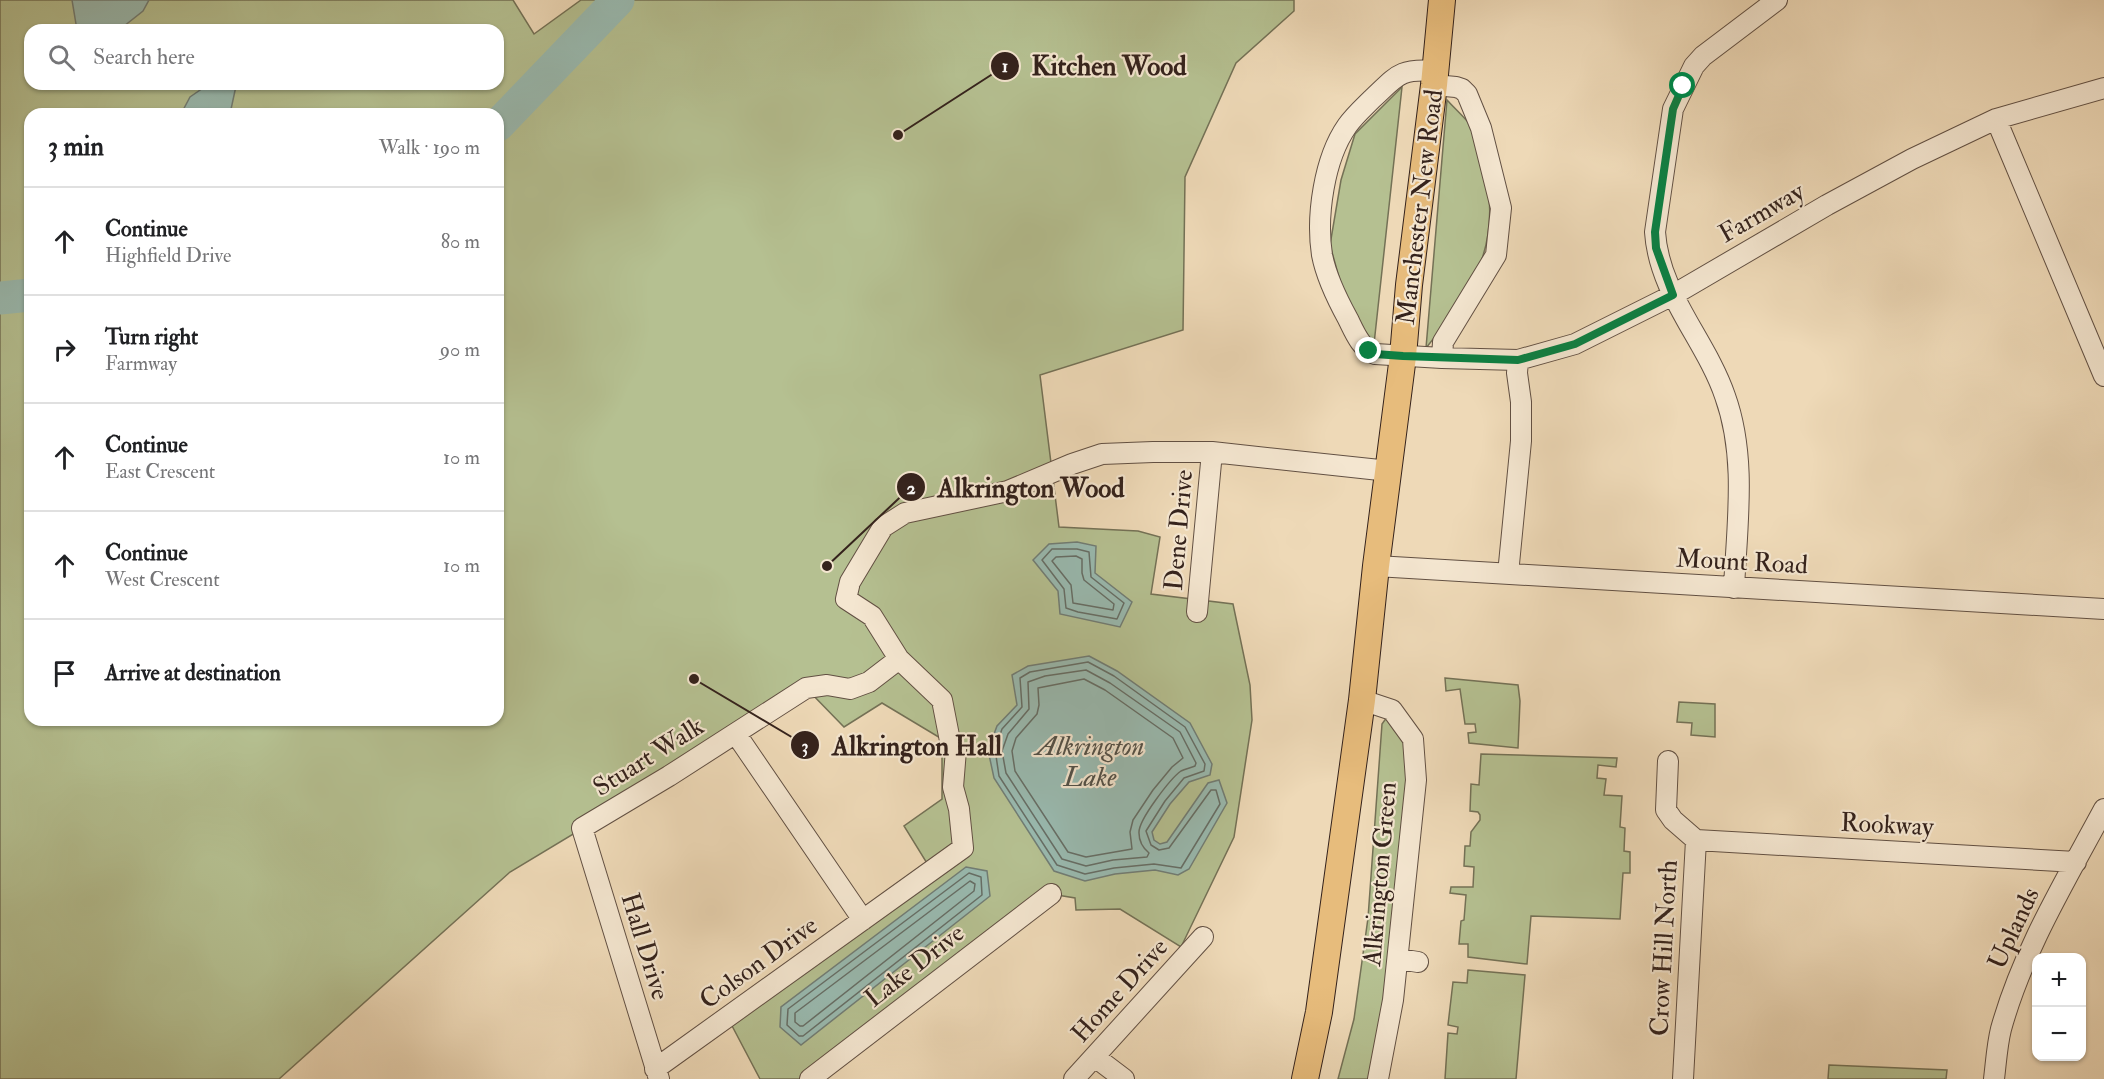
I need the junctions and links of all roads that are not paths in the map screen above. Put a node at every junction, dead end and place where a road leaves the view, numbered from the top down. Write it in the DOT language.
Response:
graph roads {
  1 [pos="1442,0"];
  2 [pos="1777,0"];
  3 [pos="1434,78"];
  4 [pos="2104,88"];
  5 [pos="1996,119"];
  6 [pos="1673,295"];
  7 [pos="1403,356"];
  8 [pos="1442,358"];
  9 [pos="1518,360"];
  10 [pos="2104,376"];
  11 [pos="1212,452"];
  12 [pos="1389,471"];
  13 [pos="1376,566"];
  14 [pos="1508,574"];
  15 [pos="1734,588"];
  16 [pos="2104,609"];
  17 [pos="1197,612"];
  18 [pos="899,659"];
  19 [pos="1362,700"];
  20 [pos="736,734"];
  21 [pos="1668,761"];
  22 [pos="2104,808"];
  23 [pos="582,828"];
  24 [pos="1696,840"];
  25 [pos="2076,862"];
  26 [pos="1051,894"];
  27 [pos="863,920"];
  28 [pos="1203,937"];
  29 [pos="1399,959"];
  30 [pos="1418,962"];
  31 [pos="1095,1058"];
  32 [pos="657,1074"];
  33 [pos="810,1079"];
  34 [pos="1074,1079"];
  35 [pos="1124,1079"];
  36 [pos="1305,1079"];
  37 [pos="1378,1079"];
  38 [pos="1683,1079"];
  39 [pos="1994,1079"];
  1 -- 3 [label="main road, Manchester New Road"];
  2 -- 6 [label="street"];
  3 -- 7 [label="main road, Manchester New Road"];
  3 -- 7 [label="street, Farmway"];
  3 -- 8 [label="street, Farmway"];
  4 -- 5 [label="street, Farmway"];
  5 -- 6 [label="street, Farmway"];
  5 -- 10 [label="street"];
  6 -- 9 [label="street, Farmway"];
  6 -- 15 [label="street"];
  7 -- 8 [label="street, Farmway"];
  7 -- 12 [label="main road, Manchester New Road"];
  8 -- 9 [label="street, Farmway"];
  9 -- 14 [label="street"];
  11 -- 12 [label="street"];
  11 -- 17 [label="street, Dene Drive"];
  11 -- 18 [label="street"];
  12 -- 13 [label="main road, Manchester New Road"];
  13 -- 14 [label="street, Mount Road"];
  13 -- 19 [label="main road, Manchester New Road"];
  14 -- 15 [label="street, Mount Road"];
  15 -- 16 [label="street, Mount Road"];
  18 -- 20 [label="street, Stuart Walk"];
  18 -- 27 [label="street, Colson Drive"];
  19 -- 29 [label="street, Alkrington Green"];
  19 -- 36 [label="main road, Manchester New Road"];
  20 -- 23 [label="street, Stuart Walk"];
  20 -- 27 [label="street"];
  21 -- 24 [label="street, Crow Hill North"];
  22 -- 25 [label="street, Uplands"];
  23 -- 32 [label="street, Hall Drive"];
  24 -- 25 [label="street, Rookway"];
  24 -- 38 [label="street, Crow Hill North"];
  25 -- 39 [label="street, Uplands"];
  26 -- 33 [label="street, Lake Drive"];
  27 -- 32 [label="street, Colson Drive"];
  28 -- 31 [label="street, Home Drive"];
  29 -- 30 [label="street"];
  29 -- 37 [label="street, Alkrington Green"];
  31 -- 34 [label="street, Home Drive"];
  31 -- 35 [label="street"];
}
